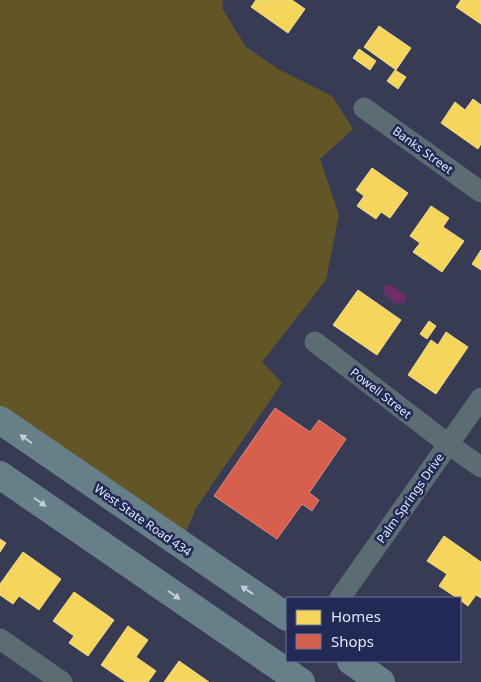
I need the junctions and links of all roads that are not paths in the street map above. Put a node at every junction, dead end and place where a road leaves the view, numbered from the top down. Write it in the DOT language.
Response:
graph roads {
  1 [pos="364,108"];
  2 [pos="481,192"];
  3 [pos="315,342"];
  4 [pos="481,398"];
  5 [pos="0,420"];
  6 [pos="448,444"];
  7 [pos="481,467"];
  8 [pos="0,475"];
  9 [pos="341,597"];
  10 [pos="286,617"];
  11 [pos="0,639"];
  12 [pos="352,662"];
  13 [pos="291,674"];
  14 [pos="62,682"];
  15 [pos="381,682"];
  1 -- 2 [label="street, Banks Street"];
  3 -- 6 [label="street, Powell Street"];
  4 -- 6 [label="street, Palm Springs Drive"];
  10 -- 5 [label="main road, West State Road 434, one-way"];
  6 -- 7 [label="street, Powell Street"];
  6 -- 9 [label="street, Palm Springs Drive"];
  8 -- 13 [label="main road, one-way"];
  11 -- 14 [label="street"];
  12 -- 15 [label="main road"];
}
